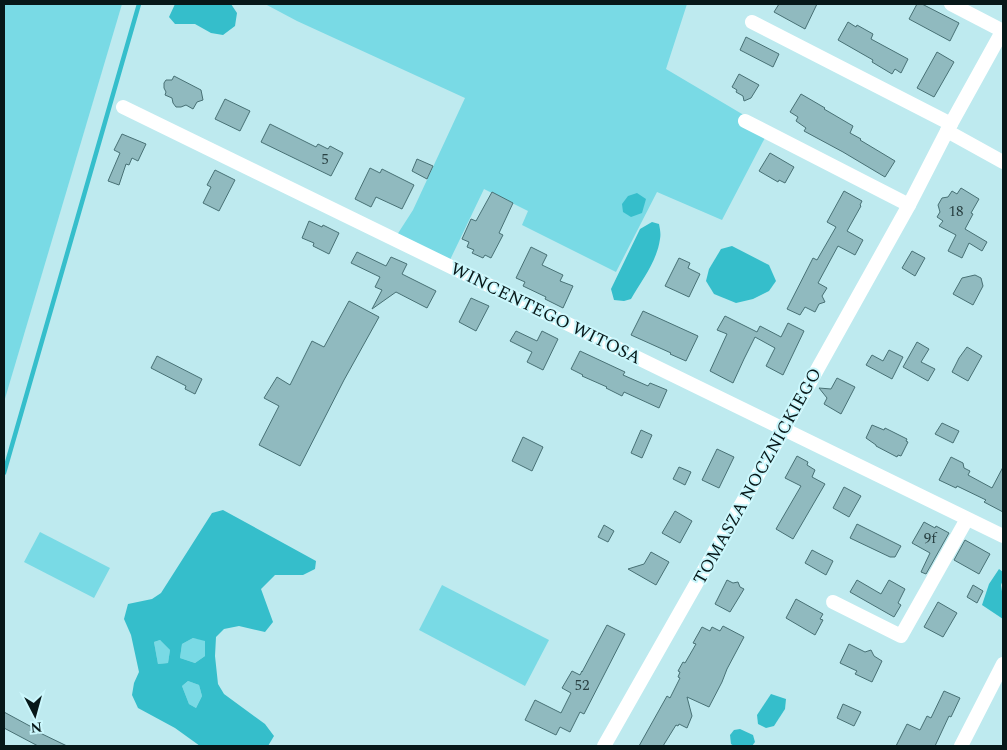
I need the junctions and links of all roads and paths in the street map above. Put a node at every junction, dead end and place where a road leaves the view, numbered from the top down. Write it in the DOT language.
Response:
graph roads {
  1 [pos="951,4"];
  2 [pos="752,22"];
  3 [pos="1003,30"];
  4 [pos="123,107"];
  5 [pos="745,121"];
  6 [pos="949,127"];
  7 [pos="1003,162"];
  8 [pos="909,204"];
  9 [pos="784,429"];
  10 [pos="968,519"];
  11 [pos="1003,536"];
  12 [pos="833,602"];
  13 [pos="1003,664"];
  14 [pos="604,746"];
  15 [pos="961,746"];
  1 -- 3 [label="street, TOMASZA NOCZNICKIEGO"];
  2 -- 6 [label="street"];
  3 -- 6 [label="street, TOMASZA NOCZNICKIEGO"];
  4 -- 9 [label="street, WINCENTEGO WITOSA"];
  5 -- 8 [label="street"];
  6 -- 7 [label="street"];
  6 -- 8 [label="street, TOMASZA NOCZNICKIEGO"];
  8 -- 9 [label="street, TOMASZA NOCZNICKIEGO"];
  9 -- 10 [label="street, WINCENTEGO WITOSA"];
  9 -- 14 [label="street, TOMASZA NOCZNICKIEGO"];
  10 -- 11 [label="street, WINCENTEGO WITOSA"];
  10 -- 12 [label="street"];
  13 -- 15 [label="street"];
}
